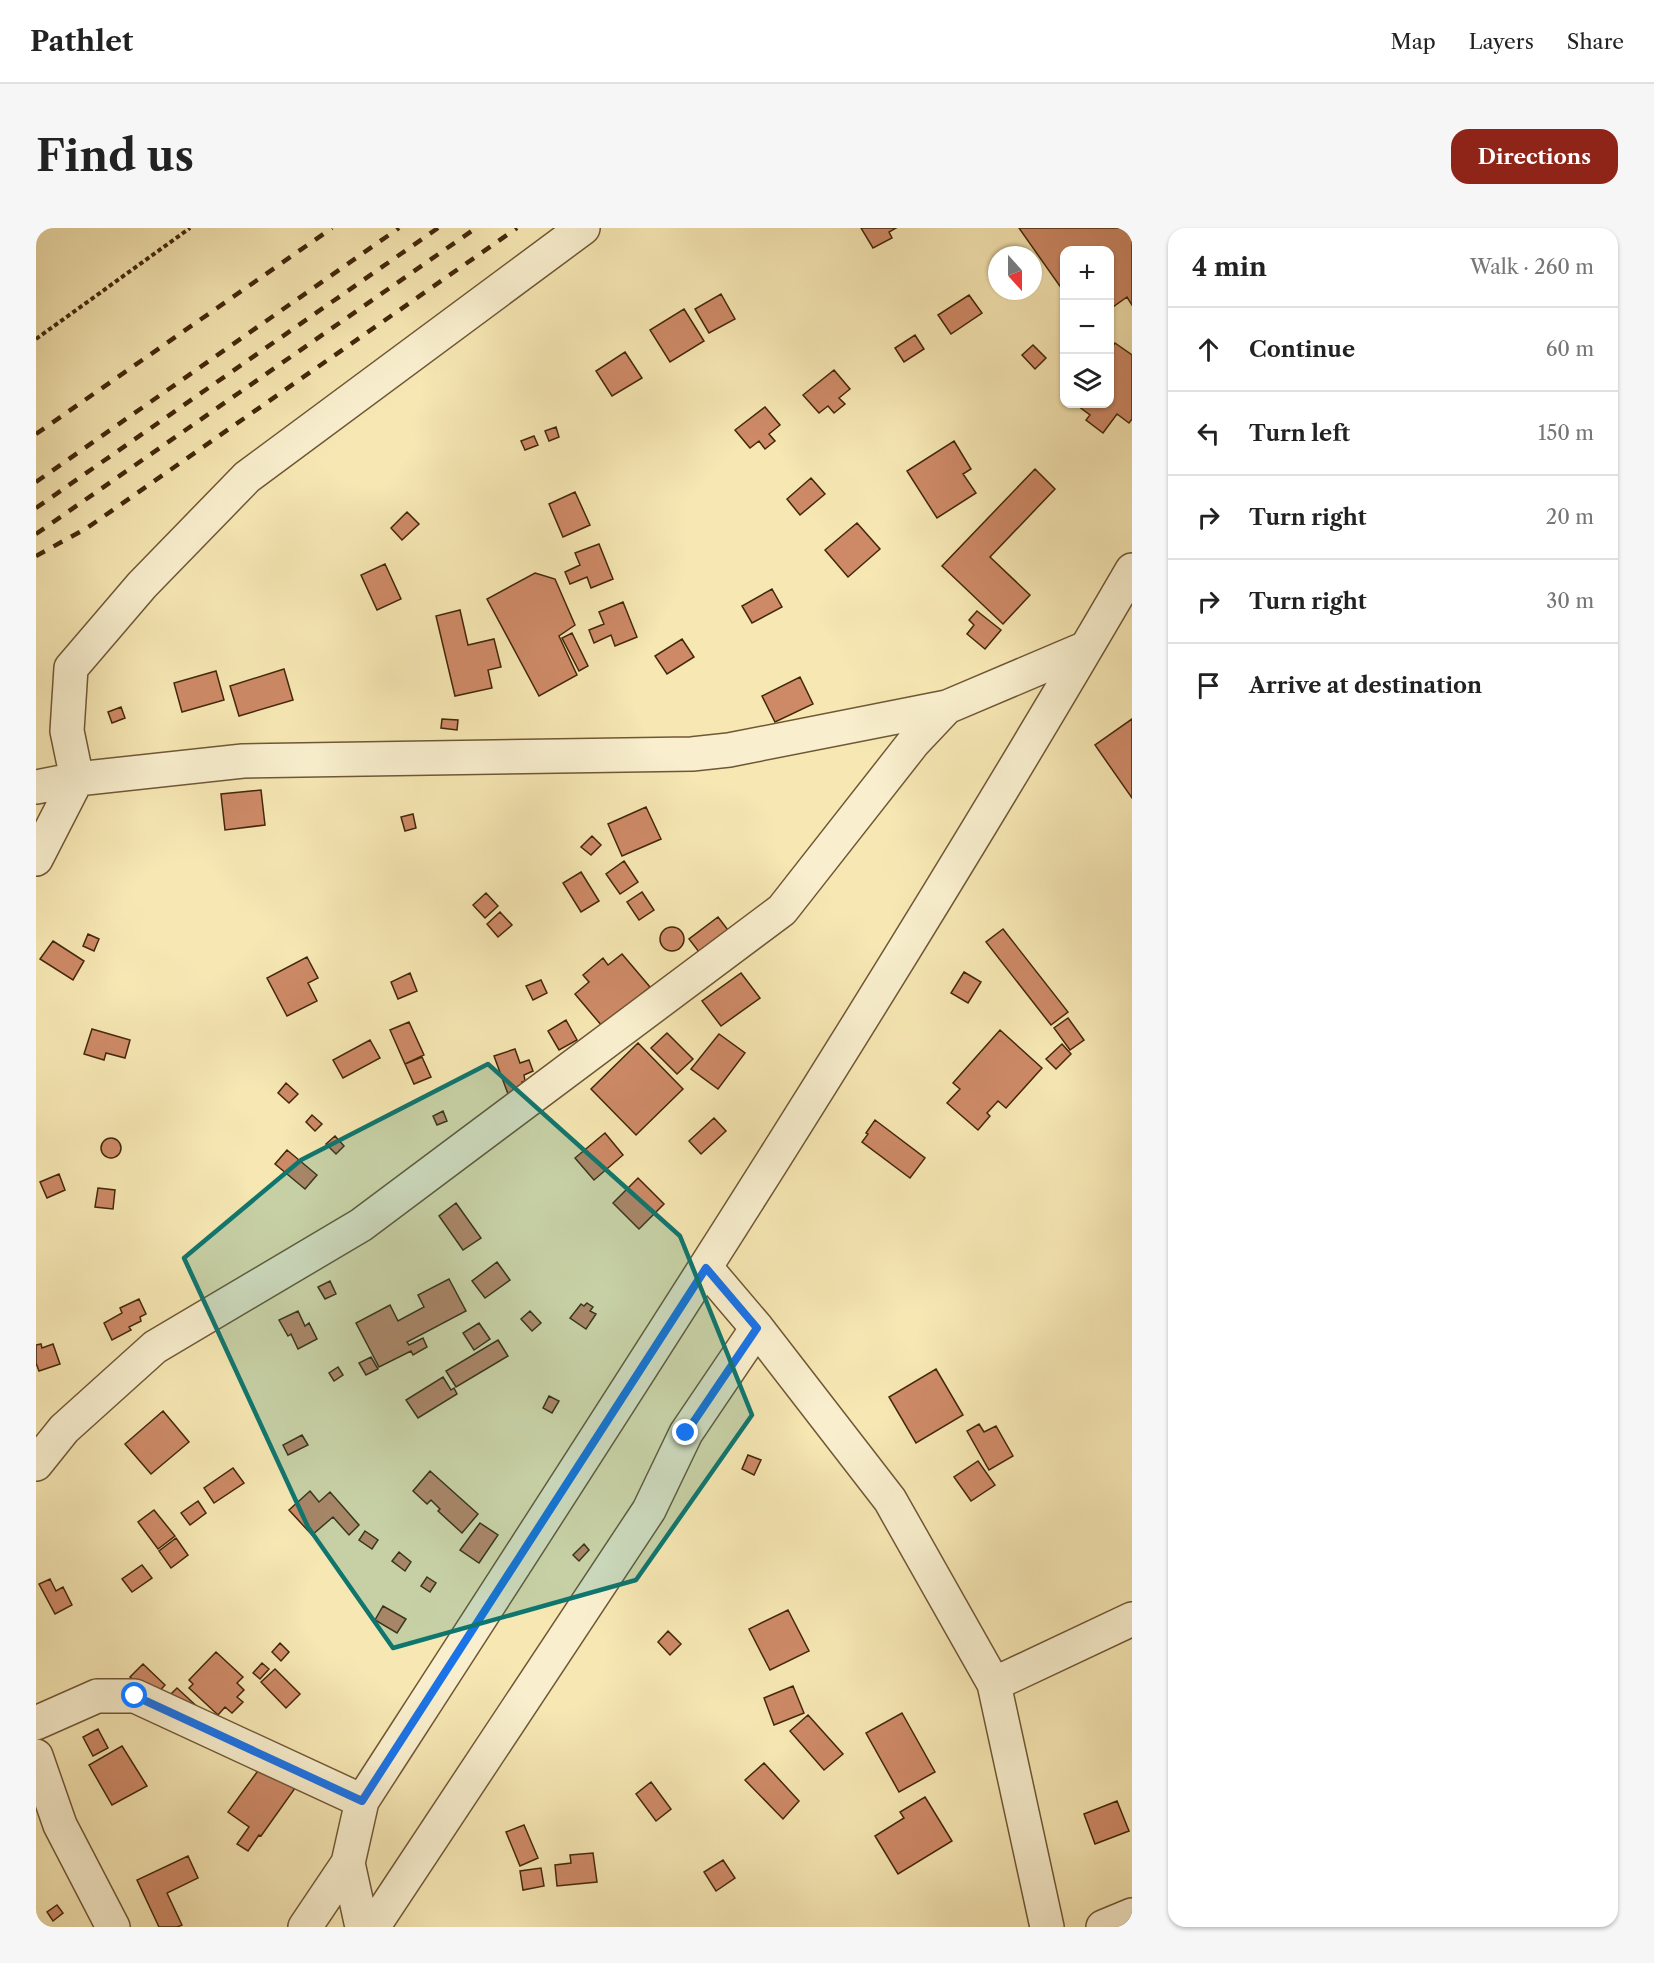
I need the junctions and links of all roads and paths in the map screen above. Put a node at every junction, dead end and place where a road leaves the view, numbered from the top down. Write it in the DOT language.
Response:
graph roads {
  1 [pos="190,228"];
  2 [pos="583,228"];
  3 [pos="36,339"];
  4 [pos="1132,570"];
  5 [pos="1086,648"];
  6 [pos="947,707"];
  7 [pos="77,779"];
  8 [pos="36,787"];
  9 [pos="36,859"];
  10 [pos="706,1268"];
  11 [pos="757,1328"];
  12 [pos="50,1434"];
  13 [pos="36,1464"];
  14 [pos="1132,1619"];
  15 [pos="994,1683"];
  16 [pos="36,1723"];
  17 [pos="36,1756"];
  18 [pos="362,1801"];
  19 [pos="348,1863"];
  20 [pos="1132,1915"];
  21 [pos="113,1927"];
  22 [pos="305,1927"];
  23 [pos="362,1927"];
  24 [pos="373,1927"];
  25 [pos="1047,1927"];
  26 [pos="1103,1927"];
  1 -- 3 [label="path"];
  2 -- 7 [label="street"];
  4 -- 5 [label="street"];
  5 -- 6 [label="street"];
  5 -- 10 [label="street"];
  6 -- 7 [label="street"];
  6 -- 12 [label="street"];
  7 -- 8 [label="street"];
  7 -- 9 [label="street"];
  10 -- 11 [label="street"];
  10 -- 18 [label="street"];
  11 -- 15 [label="street"];
  11 -- 24 [label="street"];
  12 -- 13 [label="street"];
  14 -- 15 [label="street"];
  15 -- 25 [label="street"];
  16 -- 18 [label="street"];
  17 -- 21 [label="street"];
  18 -- 19 [label="street"];
  19 -- 22 [label="street"];
  19 -- 23 [label="street"];
  20 -- 26 [label="street"];
}
